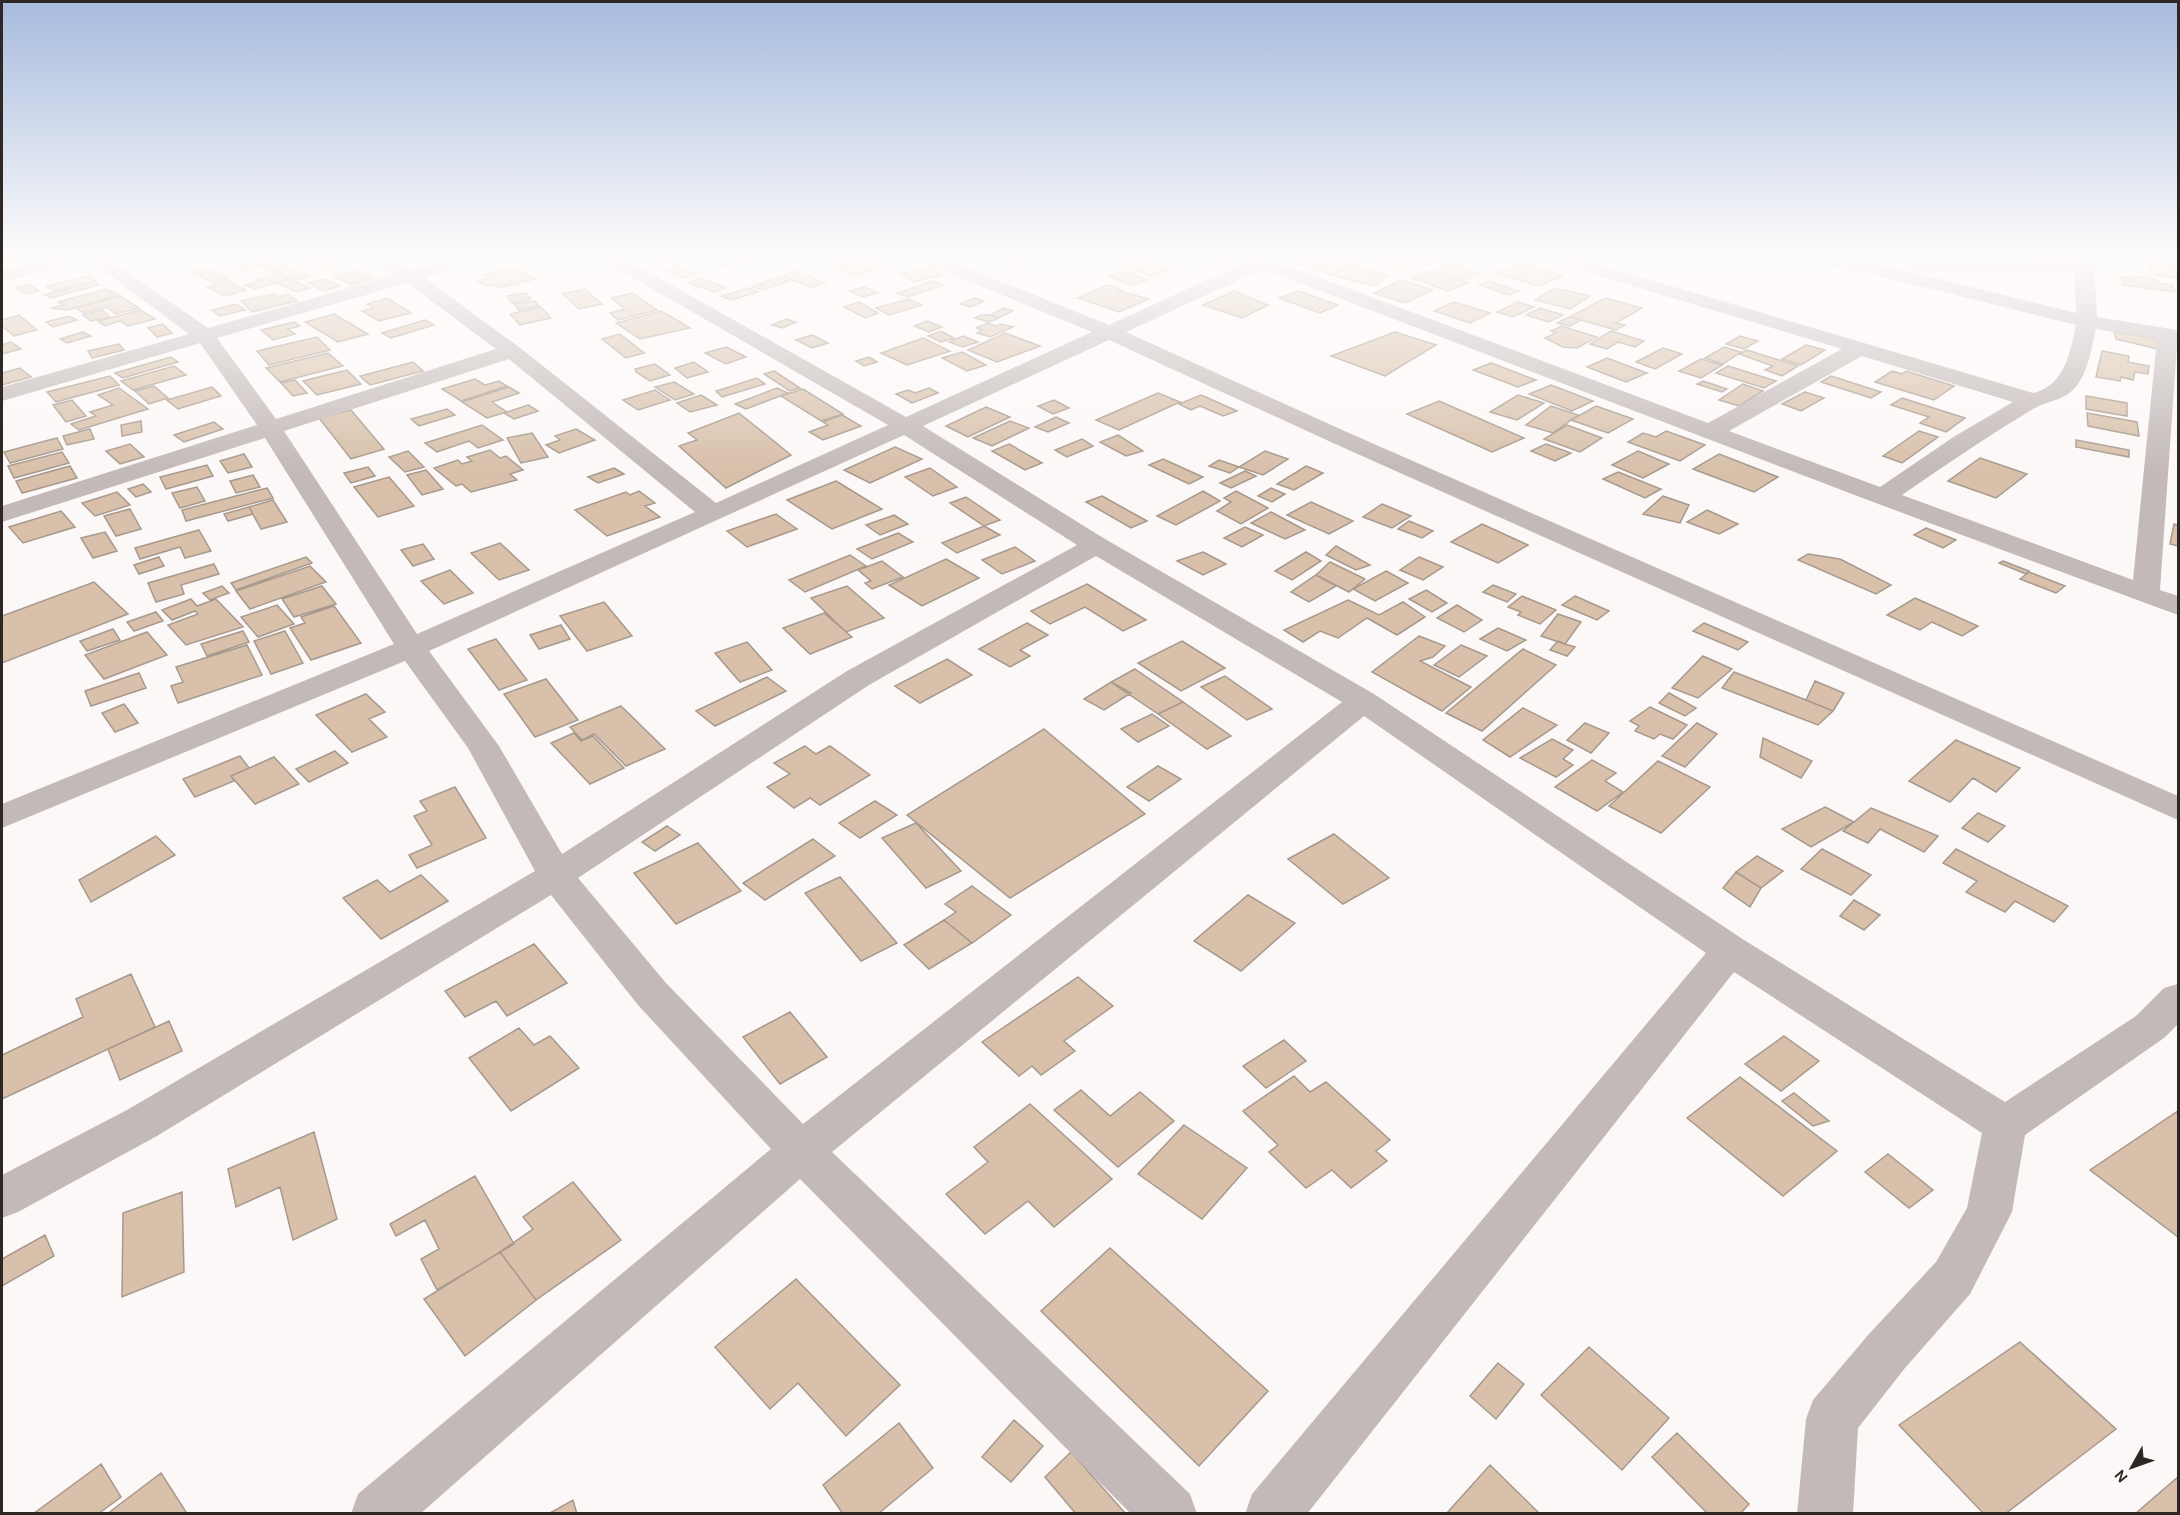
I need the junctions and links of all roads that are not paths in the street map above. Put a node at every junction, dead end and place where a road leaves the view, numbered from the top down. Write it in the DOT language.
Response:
graph roads {
  1 [pos="195,329"];
  2 [pos="226,329"];
  3 [pos="482,329"];
  4 [pos="736,329"];
  5 [pos="1101,329"];
  6 [pos="1112,329"];
  7 [pos="1442,329"];
  8 [pos="1794,329"];
  9 [pos="2086,329"];
  10 [pos="2131,329"];
  11 [pos="1107,331"];
  12 [pos="204,335"];
  13 [pos="2173,335"];
  14 [pos="1858,348"];
  15 [pos="512,351"];
  16 [pos="2,394"];
  17 [pos="2032,400"];
  18 [pos="904,425"];
  19 [pos="270,428"];
  20 [pos="1710,432"];
  21 [pos="1882,497"];
  22 [pos="2,514"];
  23 [pos="713,514"];
  24 [pos="1096,545"];
  25 [pos="2146,594"];
  26 [pos="2178,606"];
  27 [pos="411,648"];
  28 [pos="1363,701"];
  29 [pos="2178,808"];
  30 [pos="2,817"];
  31 [pos="556,875"];
  32 [pos="1730,950"];
  33 [pos="2178,999"];
  34 [pos="2005,1125"];
  35 [pos="801,1151"];
  36 [pos="2,1198"];
  37 [pos="378,1514"];
  38 [pos="1170,1514"];
  39 [pos="1272,1514"];
  40 [pos="1826,1514"];
  1 -- 12 [label="street"];
  2 -- 12 [label="street"];
  3 -- 15 [label="street"];
  4 -- 18 [label="street"];
  5 -- 11 [label="street"];
  6 -- 11 [label="street"];
  7 -- 20 [label="street"];
  8 -- 14 [label="street"];
  9 -- 17 [label="street"];
  10 -- 13 [label="street"];
  11 -- 18 [label="street"];
  11 -- 29 [label="street"];
  12 -- 16 [label="street"];
  12 -- 19 [label="street"];
  13 -- 25 [label="street"];
  14 -- 17 [label="street"];
  14 -- 20 [label="street"];
  15 -- 19 [label="street"];
  15 -- 23 [label="street"];
  17 -- 21 [label="street"];
  18 -- 23 [label="street"];
  18 -- 24 [label="street"];
  19 -- 22 [label="street"];
  19 -- 27 [label="street"];
  20 -- 21 [label="street"];
  21 -- 25 [label="street"];
  23 -- 27 [label="street"];
  24 -- 28 [label="street"];
  24 -- 31 [label="street"];
  25 -- 26 [label="street"];
  27 -- 30 [label="street"];
  27 -- 31 [label="street"];
  28 -- 32 [label="street"];
  28 -- 35 [label="street"];
  31 -- 35 [label="street"];
  31 -- 36 [label="street"];
  32 -- 34 [label="street"];
  32 -- 39 [label="street"];
  33 -- 34 [label="street"];
  34 -- 40 [label="street"];
  35 -- 37 [label="street"];
  35 -- 38 [label="street"];
}
